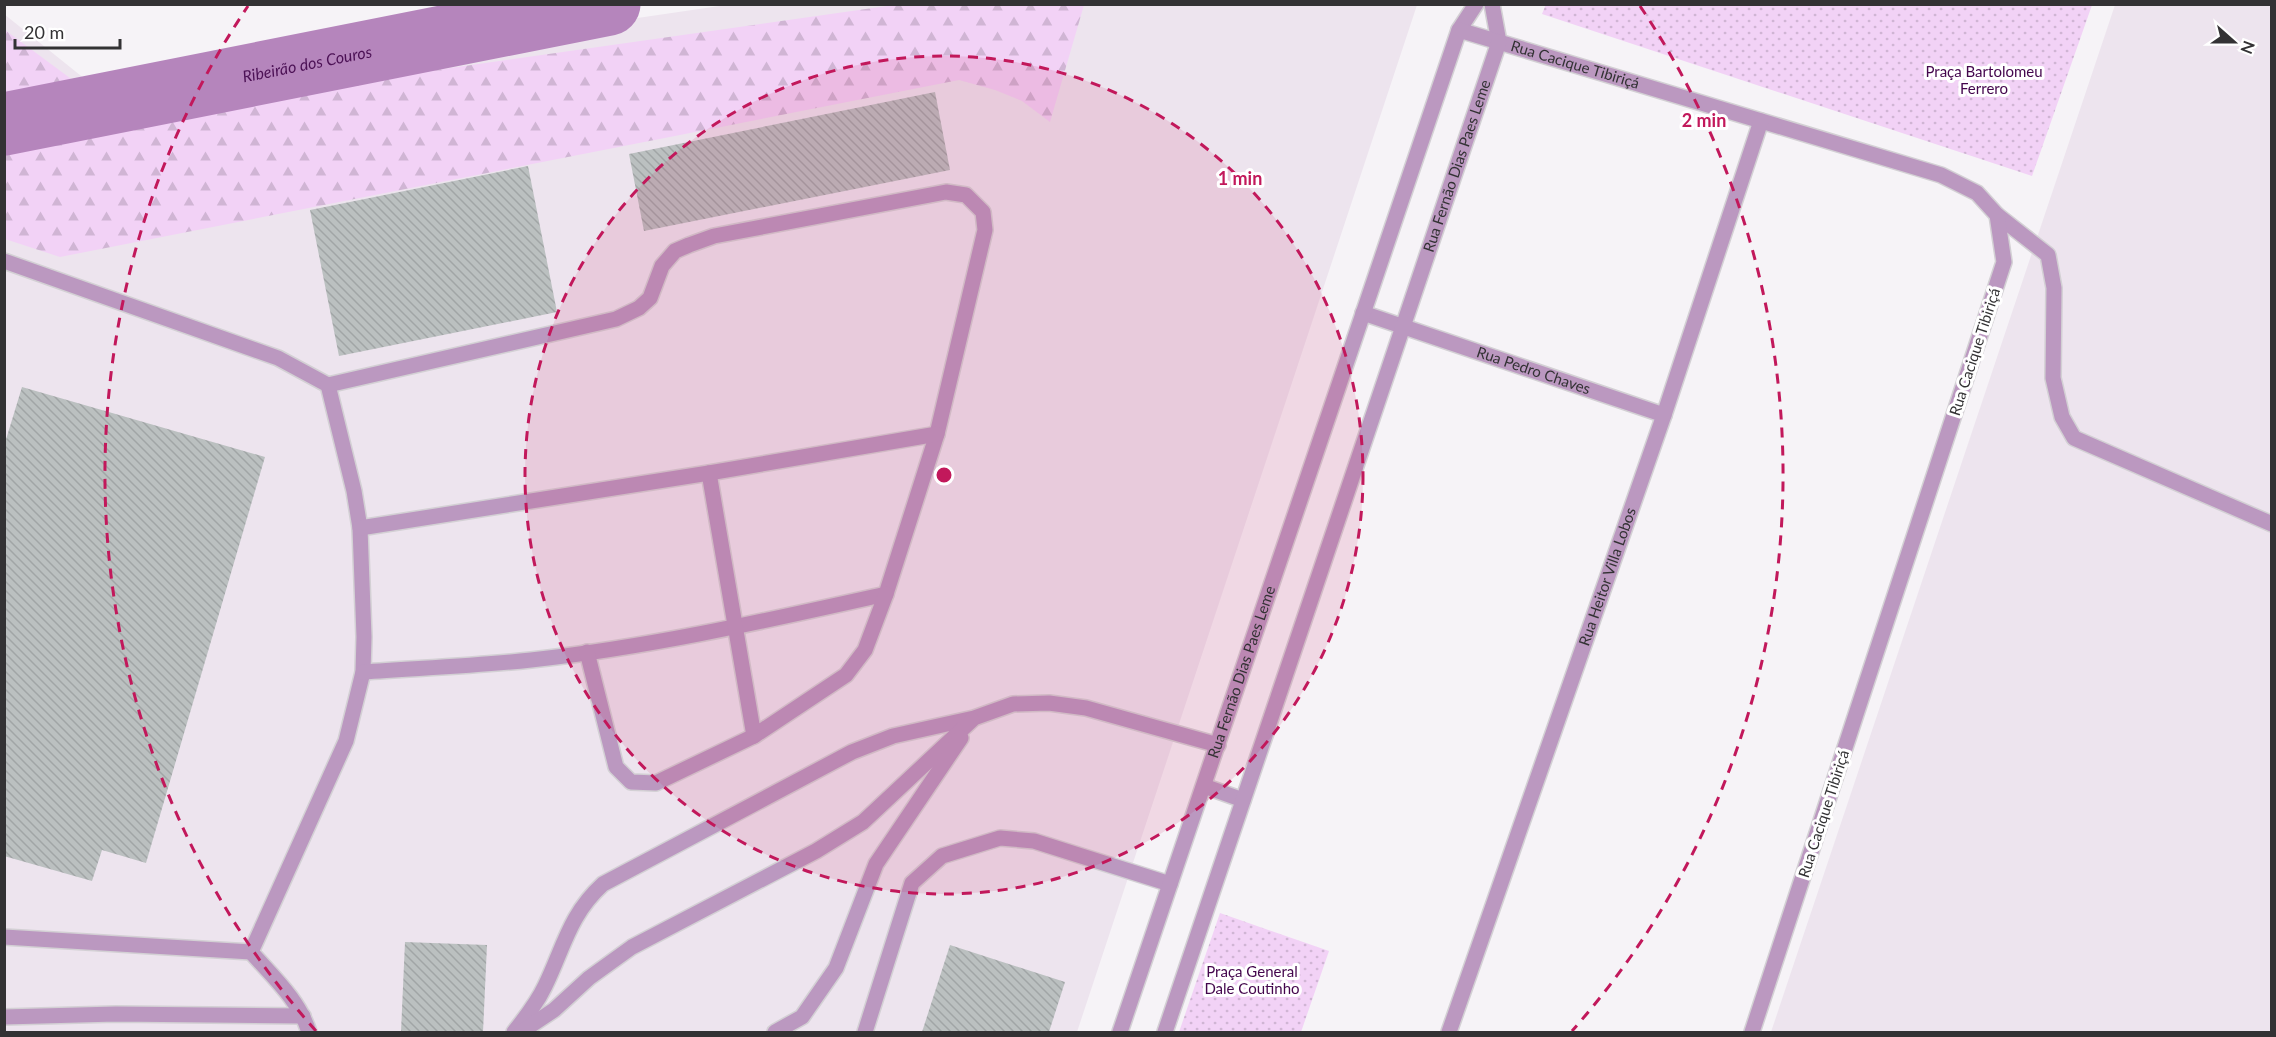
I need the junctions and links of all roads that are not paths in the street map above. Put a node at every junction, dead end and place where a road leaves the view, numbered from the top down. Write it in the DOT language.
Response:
graph roads {
  1 [pos="1476,4"];
  2 [pos="1492,4"];
  3 [pos="1459,30"];
  4 [pos="1499,42"];
  5 [pos="1761,121"];
  6 [pos="1997,215"];
  7 [pos="4,261"];
  8 [pos="1363,314"];
  9 [pos="1402,327"];
  10 [pos="328,385"];
  11 [pos="1664,415"];
  12 [pos="937,434"];
  13 [pos="709,473"];
  14 [pos="2271,524"];
  15 [pos="360,528"];
  16 [pos="886,594"];
  17 [pos="737,628"];
  18 [pos="587,652"];
  19 [pos="363,672"];
  20 [pos="974,718"];
  21 [pos="754,736"];
  22 [pos="1218,745"];
  23 [pos="1204,786"];
  24 [pos="1243,800"];
  25 [pos="1170,884"];
  26 [pos="4,937"];
  27 [pos="251,952"];
  28 [pos="303,1016"];
  29 [pos="4,1017"];
  30 [pos="309,1032"];
  31 [pos="514,1032"];
  32 [pos="519,1032"];
  33 [pos="775,1032"];
  34 [pos="865,1032"];
  35 [pos="1120,1032"];
  36 [pos="1165,1032"];
  37 [pos="1449,1032"];
  38 [pos="1752,1032"];
  1 -- 3 [label="street, Rua Fernão Dias Paes Leme"];
  2 -- 4 [label="street, Rua Fernão Dias Paes Leme"];
  3 -- 4 [label="street, Rua Cacique Tibiriçá"];
  3 -- 8 [label="street, Rua Fernão Dias Paes Leme"];
  4 -- 5 [label="street, Rua Cacique Tibiriçá"];
  4 -- 9 [label="street, Rua Fernão Dias Paes Leme"];
  5 -- 6 [label="street, Rua Cacique Tibiriçá"];
  5 -- 11 [label="street, Rua Heitor Villa Lobos"];
  6 -- 14 [label="street"];
  6 -- 38 [label="street, Rua Cacique Tibiriçá"];
  7 -- 10 [label="street"];
  8 -- 9 [label="street"];
  8 -- 22 [label="street, Rua Fernão Dias Paes Leme"];
  9 -- 11 [label="street, Rua Pedro Chaves"];
  9 -- 24 [label="street, Rua Fernão Dias Paes Leme"];
  10 -- 12 [label="street"];
  10 -- 15 [label="street"];
  11 -- 37 [label="street, Rua Heitor Villa Lobos"];
  12 -- 13 [label="street"];
  12 -- 16 [label="street"];
  13 -- 15 [label="street"];
  13 -- 17 [label="street"];
  15 -- 19 [label="street"];
  16 -- 17 [label="street"];
  16 -- 21 [label="street"];
  17 -- 18 [label="street"];
  17 -- 21 [label="street"];
  18 -- 19 [label="street"];
  18 -- 21 [label="street"];
  19 -- 27 [label="street"];
  20 -- 22 [label="street"];
  20 -- 31 [label="street"];
  20 -- 32 [label="street"];
  20 -- 33 [label="street"];
  22 -- 23 [label="street, Rua Fernão Dias Paes Leme"];
  23 -- 24 [label="street"];
  23 -- 25 [label="street, Rua Fernão Dias Paes Leme"];
  24 -- 36 [label="street, Rua Fernão Dias Paes Leme"];
  25 -- 34 [label="street"];
  25 -- 35 [label="street, Rua Fernão Dias Paes Leme"];
  26 -- 27 [label="street"];
  27 -- 28 [label="street"];
  28 -- 29 [label="street"];
  28 -- 30 [label="street"];
}
